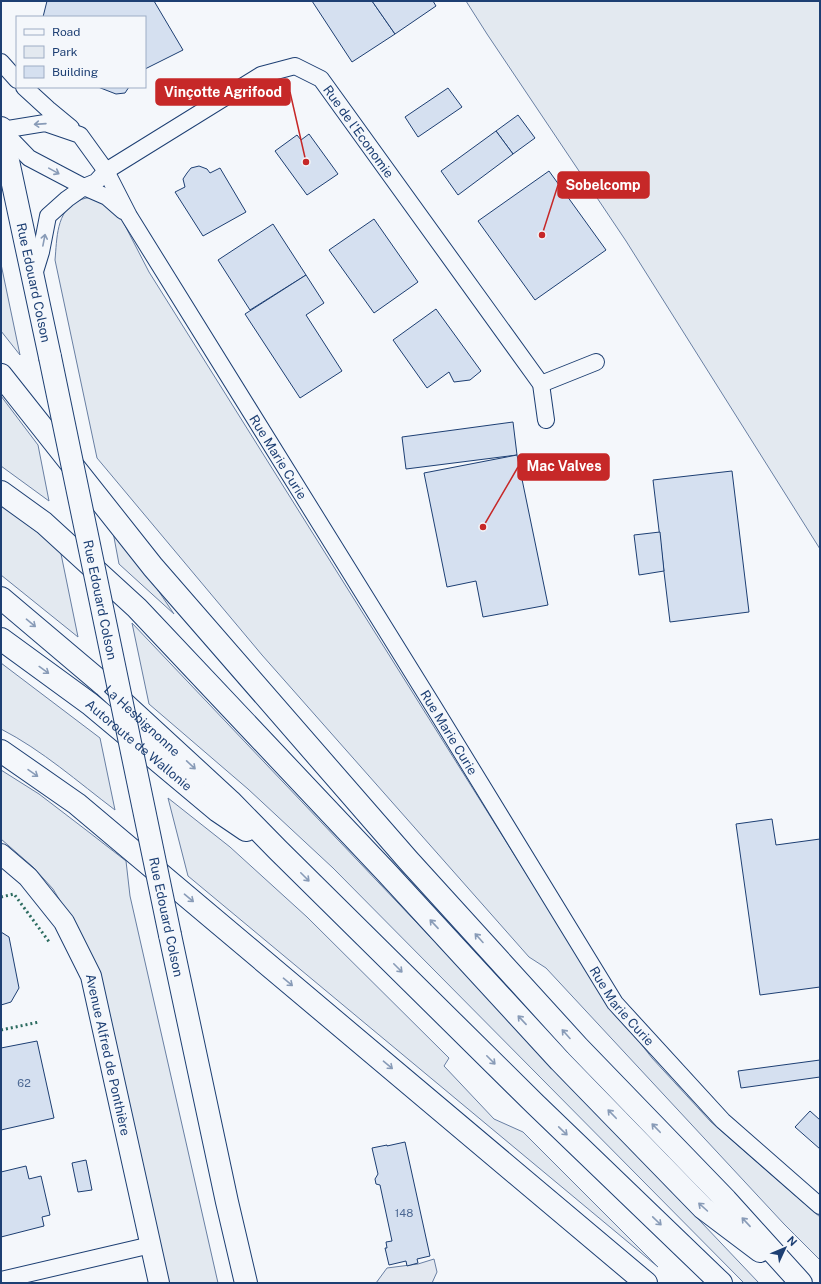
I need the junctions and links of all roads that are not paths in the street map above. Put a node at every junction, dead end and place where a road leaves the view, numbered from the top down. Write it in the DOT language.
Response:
graph roads {
  1 [pos="1,62"];
  2 [pos="16,79"];
  3 [pos="25,88"];
  4 [pos="1,129"];
  5 [pos="80,135"];
  6 [pos="106,171"];
  7 [pos="84,187"];
  8 [pos="129,216"];
  9 [pos="33,278"];
  10 [pos="596,362"];
  11 [pos="1,375"];
  12 [pos="540,384"];
  13 [pos="546,420"];
  14 [pos="1,492"];
  15 [pos="1,598"];
  16 [pos="1,639"];
  17 [pos="1,750"];
  18 [pos="278,850"];
  19 [pos="1,854"];
  20 [pos="820,1206"];
  21 [pos="151,1245"];
  22 [pos="1,1280"];
  23 [pos="159,1283"];
  24 [pos="246,1283"];
  25 [pos="646,1283"];
  26 [pos="721,1283"];
  27 [pos="801,1283"];
  1 -- 2 [label="street"];
  3 -- 5 [label="street"];
  5 -- 4 [label="street, one-way"];
  4 -- 7 [label="street, one-way"];
  4 -- 9 [label="main road, Rue Edouard Colson"];
  5 -- 6 [label="street"];
  6 -- 7 [label="street, Rue de l'Economie"];
  6 -- 8 [label="street"];
  6 -- 12 [label="street, Rue de l'Economie"];
  7 -- 8 [label="street"];
  9 -- 7 [label="street, Rue de l'Economie, one-way"];
  8 -- 20 [label="street, Rue Marie Curie"];
  9 -- 24 [label="main road, Rue Edouard Colson, bridge"];
  10 -- 12 [label="street"];
  27 -- 11 [label="main road, one-way"];
  12 -- 13 [label="street, Rue de l'Economie"];
  27 -- 14 [label="main road, one-way"];
  15 -- 18 [label="main road, La Hesbignonne, one-way"];
  16 -- 18 [label="main road, Autoroute de Wallonie, one-way"];
  17 -- 25 [label="main road, one-way"];
  18 -- 26 [label="main road, one-way"];
  19 -- 21 [label="street, Avenue Alfred de Ponthière"];
  21 -- 22 [label="street"];
  21 -- 23 [label="street, Avenue Alfred de Ponthière"];
}
